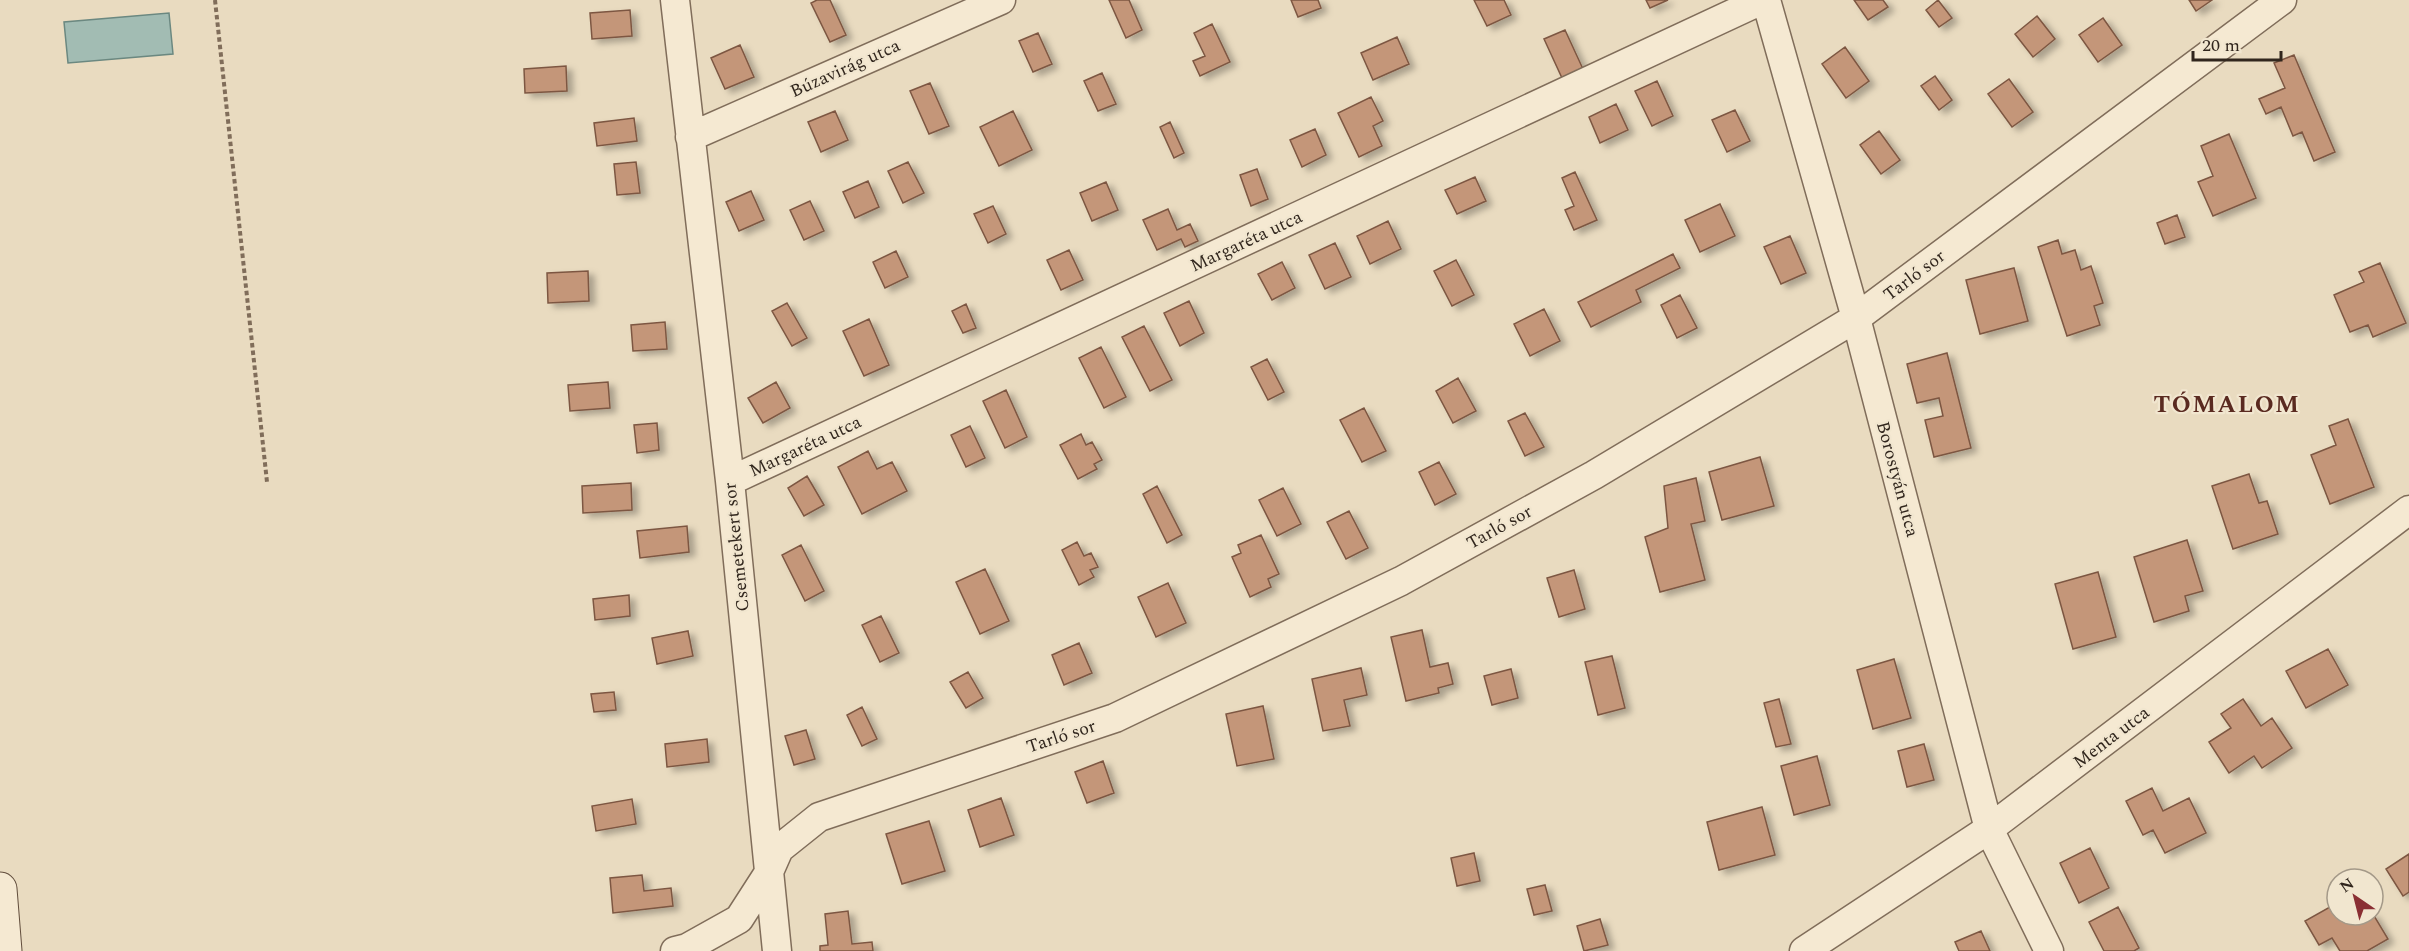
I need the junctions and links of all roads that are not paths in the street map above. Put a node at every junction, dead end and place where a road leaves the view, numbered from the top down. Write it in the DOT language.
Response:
graph roads {
  1 [pos="675,0"];
  2 [pos="1001,0"];
  3 [pos="1764,0"];
  4 [pos="2282,0"];
  5 [pos="690,137"];
  6 [pos="1856,318"];
  7 [pos="730,481"];
  8 [pos="2409,510"];
  9 [pos="1989,829"];
  10 [pos="768,874"];
  11 [pos="0,889"];
  12 [pos="6,951"];
  13 [pos="675,951"];
  14 [pos="777,951"];
  15 [pos="1804,951"];
  16 [pos="2049,951"];
  1 -- 5 [label="street, Csemetekert sor"];
  2 -- 5 [label="street, Búzavirág utca"];
  3 -- 6 [label="street, Borostyán utca"];
  3 -- 7 [label="street, Margaréta utca"];
  4 -- 6 [label="street, Tarló sor"];
  5 -- 7 [label="street, Csemetekert sor"];
  6 -- 9 [label="street, Borostyán utca"];
  6 -- 10 [label="street, Tarló sor"];
  7 -- 10 [label="street, Csemetekert sor"];
  8 -- 9 [label="street, Menta utca"];
  9 -- 15 [label="street, Menta utca"];
  9 -- 16 [label="street, Borostyán utca"];
  10 -- 13 [label="street, Tarló sor"];
  10 -- 14 [label="street, Csemetekert sor"];
  11 -- 12 [label="main road"];
}
